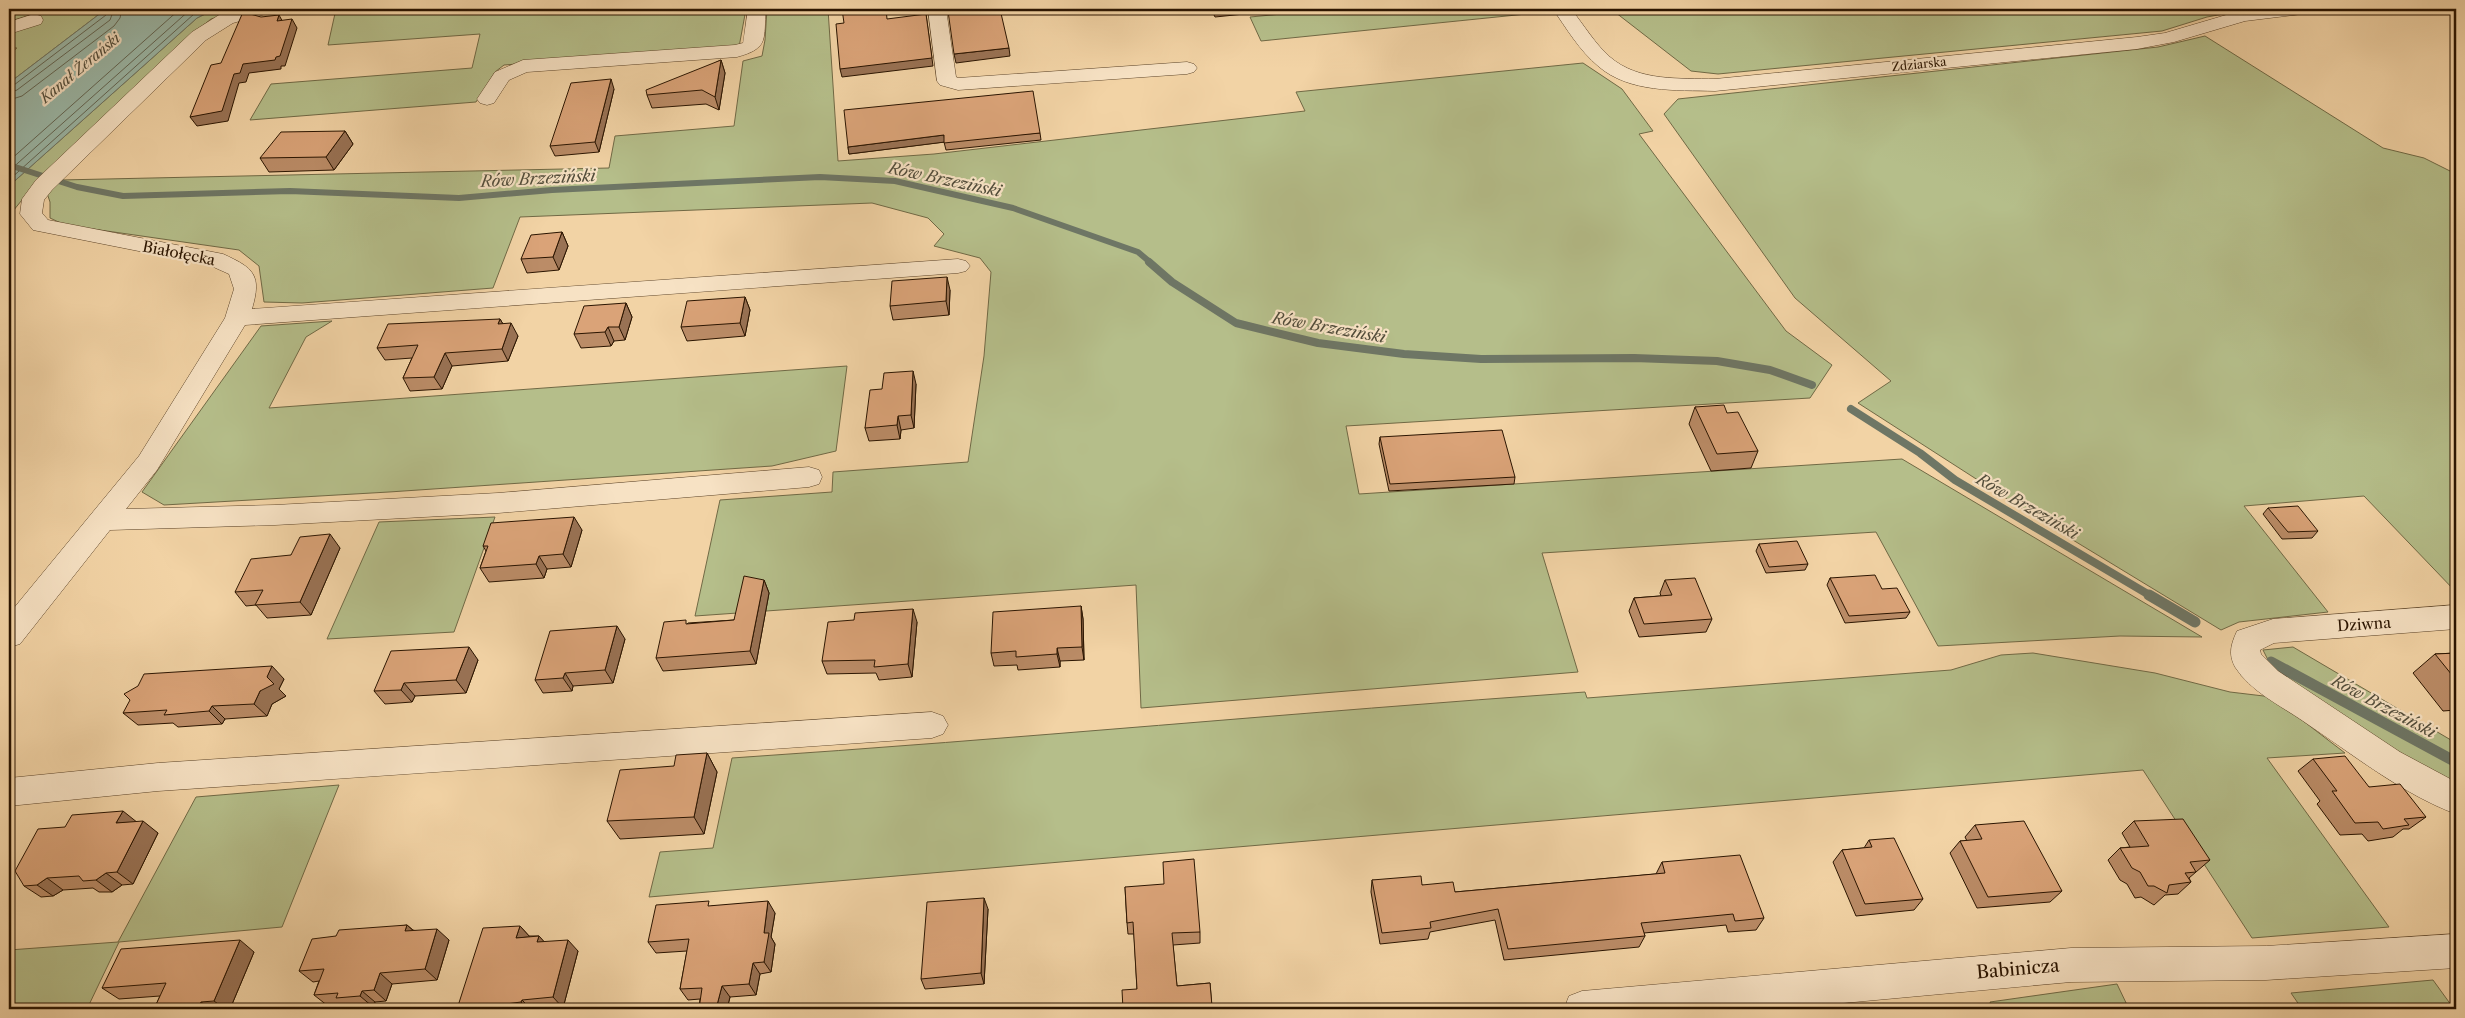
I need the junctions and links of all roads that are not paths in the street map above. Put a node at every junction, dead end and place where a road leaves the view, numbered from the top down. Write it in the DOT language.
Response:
graph roads {
  1 [pos="263,9"];
  2 [pos="758,9"];
  3 [pos="937,9"];
  4 [pos="1562,9"];
  5 [pos="2302,9"];
  6 [pos="34,20"];
  7 [pos="9,28"];
  8 [pos="1187,68"];
  9 [pos="487,99"];
  10 [pos="958,266"];
  11 [pos="236,318"];
  12 [pos="809,477"];
  13 [pos="102,520"];
  14 [pos="2456,617"];
  15 [pos="9,635"];
  16 [pos="932,726"];
  17 [pos="9,792"];
  18 [pos="2456,799"];
  19 [pos="2456,951"];
  20 [pos="1582,1009"];
  1 -- 11 [label="street, Białołęcka"];
  2 -- 9 [label="street"];
  3 -- 8 [label="street"];
  4 -- 5 [label="street, Zdziarska"];
  6 -- 7 [label="street"];
  10 -- 11 [label="street"];
  11 -- 13 [label="street, Białołęcka"];
  12 -- 13 [label="street"];
  13 -- 15 [label="street, Białołęcka"];
  14 -- 18 [label="street, Dziwna"];
  16 -- 17 [label="street"];
  19 -- 20 [label="street, Babinicza"];
}
